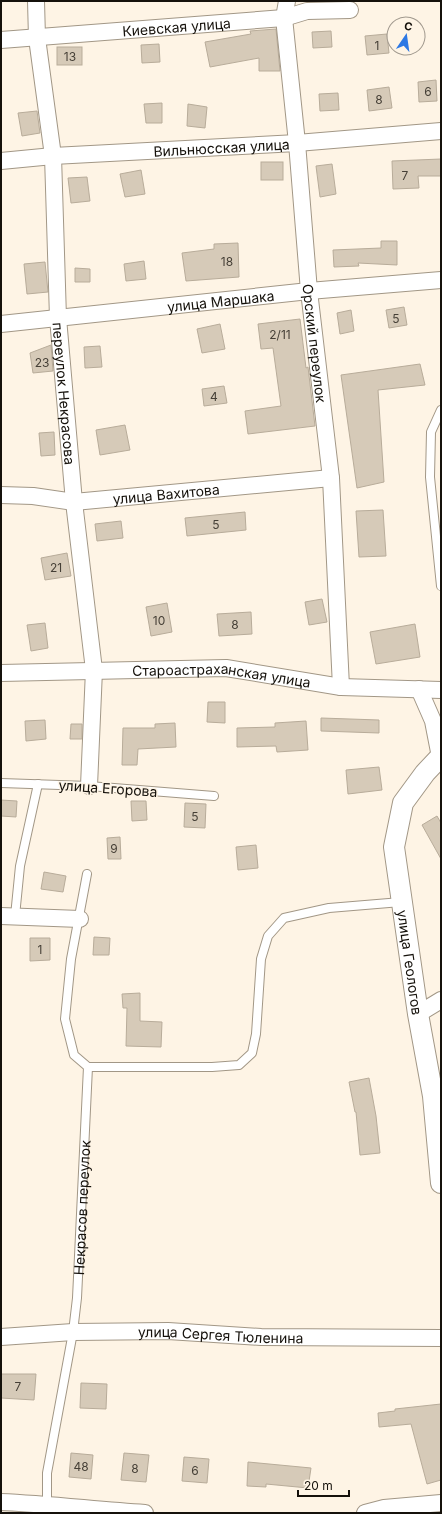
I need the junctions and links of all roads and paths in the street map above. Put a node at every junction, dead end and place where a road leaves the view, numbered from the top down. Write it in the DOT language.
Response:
graph roads {
  1 [pos="36,1"];
  2 [pos="287,1"];
  3 [pos="350,10"];
  4 [pos="284,18"];
  5 [pos="37,38"];
  6 [pos="1,40"];
  7 [pos="441,130"];
  8 [pos="297,144"];
  9 [pos="53,156"];
  10 [pos="1,161"];
  11 [pos="441,280"];
  12 [pos="309,292"];
  13 [pos="58,318"];
  14 [pos="1,324"];
  15 [pos="441,410"];
  16 [pos="331,478"];
  17 [pos="1,496"];
  18 [pos="74,502"];
  19 [pos="441,586"];
  20 [pos="94,670"];
  21 [pos="1,672"];
  22 [pos="341,687"];
  23 [pos="419,689"];
  24 [pos="441,690"];
  25 [pos="441,757"];
  26 [pos="1,783"];
  27 [pos="38,784"];
  28 [pos="89,786"];
  29 [pos="214,796"];
  30 [pos="87,874"];
  31 [pos="401,902"];
  32 [pos="8,916"];
  33 [pos="80,919"];
  34 [pos="441,1000"];
  35 [pos="418,1014"];
  36 [pos="88,1067"];
  37 [pos="441,1181"];
  38 [pos="73,1332"];
  39 [pos="1,1337"];
  40 [pos="441,1338"];
  41 [pos="1,1502"];
  42 [pos="441,1503"];
  43 [pos="47,1504"];
  44 [pos="88,1511"];
  45 [pos="145,1513"];
  46 [pos="366,1513"];
  1 -- 5 [label="street, переулок Некрасова"];
  2 -- 4 [label="street, Орский переулок"];
  3 -- 4 [label="street, Киевская улица"];
  4 -- 5 [label="street, Киевская улица"];
  4 -- 8 [label="street, Орский переулок"];
  5 -- 6 [label="street, Киевская улица"];
  5 -- 9 [label="street, переулок Некрасова"];
  7 -- 8 [label="street, Вильнюсская улица"];
  8 -- 9 [label="street, Вильнюсская улица"];
  8 -- 12 [label="street, Орский переулок"];
  9 -- 10 [label="street, Вильнюсская улица"];
  9 -- 13 [label="street, переулок Некрасова"];
  11 -- 12 [label="street, улица Маршака"];
  12 -- 13 [label="street, улица Маршака"];
  12 -- 16 [label="street, Орский переулок"];
  13 -- 14 [label="street, улица Маршака"];
  13 -- 18 [label="street, переулок Некрасова"];
  15 -- 19 [label="lane"];
  16 -- 18 [label="street, улица Вахитова"];
  16 -- 22 [label="street, Орский переулок"];
  17 -- 18 [label="street, улица Вахитова"];
  18 -- 20 [label="street, переулок Некрасова"];
  20 -- 21 [label="street, Староастраханская улица"];
  20 -- 22 [label="street, Староастраханская улица"];
  20 -- 28 [label="street, переулок Некрасова"];
  22 -- 23 [label="street, Староастраханская улица"];
  23 -- 24 [label="street, Староастраханская улица"];
  23 -- 25 [label="street"];
  25 -- 31 [label="street, улица Геологов"];
  26 -- 27 [label="lane, улица Егорова"];
  27 -- 28 [label="lane, улица Егорова"];
  27 -- 32 [label="lane"];
  28 -- 29 [label="lane, улица Егорова"];
  30 -- 33 [label="lane"];
  31 -- 35 [label="street, улица Геологов"];
  31 -- 36 [label="lane"];
  32 -- 33 [label="street"];
  33 -- 36 [label="lane"];
  34 -- 35 [label="street"];
  35 -- 37 [label="street, улица Геологов"];
  36 -- 38 [label="lane, Некрасов переулок"];
  38 -- 39 [label="street, улица Сергея Тюленина"];
  38 -- 40 [label="street, улица Сергея Тюленина"];
  38 -- 43 [label="lane, Некрасов переулок"];
  41 -- 43 [label="street"];
  42 -- 46 [label="street"];
  43 -- 44 [label="street"];
  44 -- 45 [label="street"];
}
